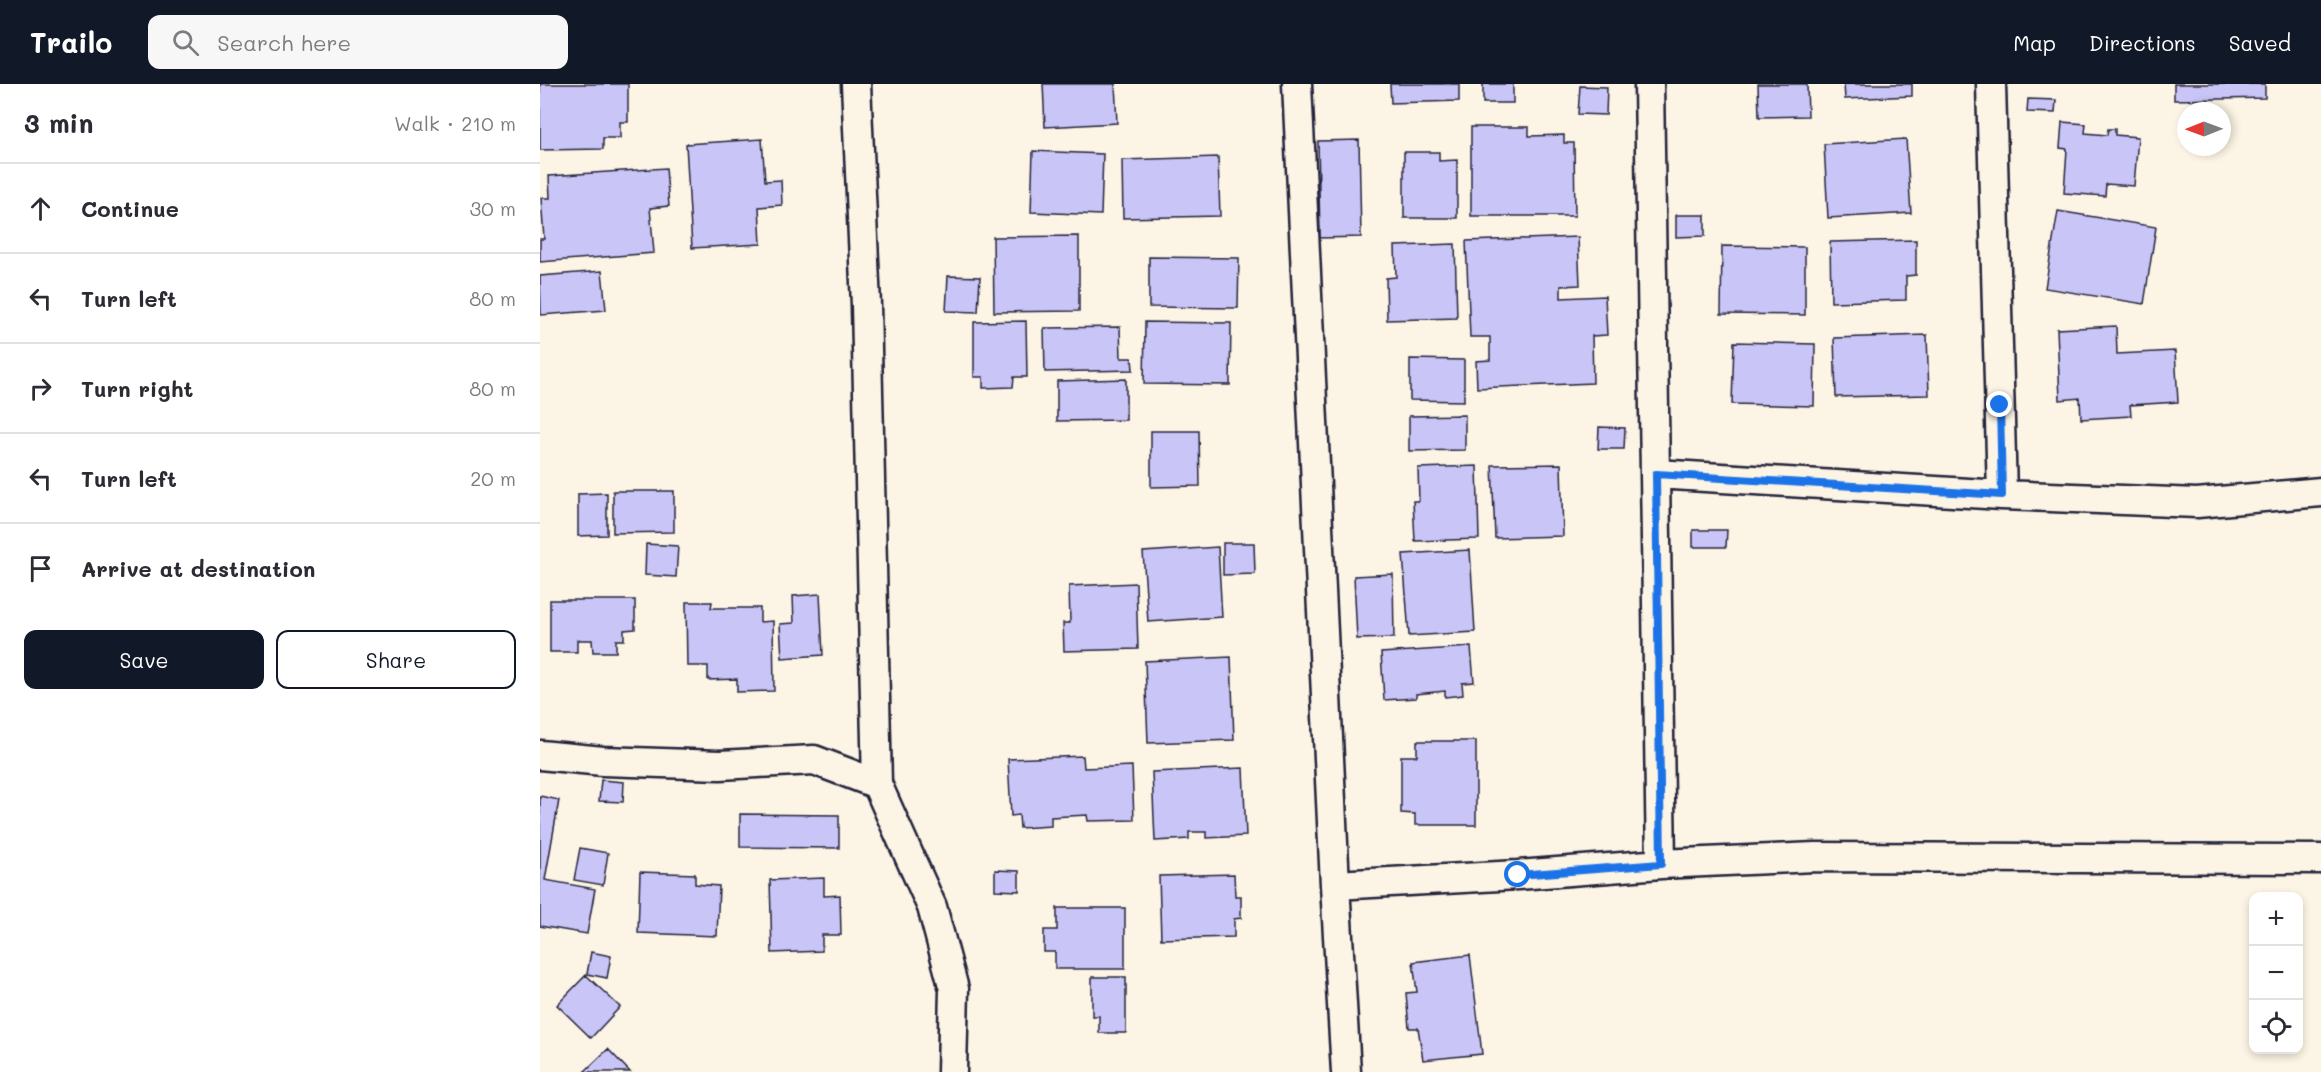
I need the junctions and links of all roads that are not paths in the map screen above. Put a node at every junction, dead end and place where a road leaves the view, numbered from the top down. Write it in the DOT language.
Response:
graph roads {
  1 [pos="856,84"];
  2 [pos="1297,84"];
  3 [pos="1649,84"];
  4 [pos="1991,84"];
  5 [pos="1656,474"];
  6 [pos="2321,492"];
  7 [pos="2002,495"];
  8 [pos="540,755"];
  9 [pos="877,784"];
  10 [pos="2321,859"];
  11 [pos="1661,864"];
  12 [pos="1335,885"];
  13 [pos="952,1072"];
  14 [pos="1346,1072"];
  1 -- 9 [label="street"];
  2 -- 12 [label="street"];
  3 -- 5 [label="street"];
  4 -- 7 [label="street"];
  5 -- 7 [label="street"];
  5 -- 11 [label="street"];
  6 -- 7 [label="street"];
  8 -- 9 [label="street"];
  9 -- 13 [label="street"];
  10 -- 11 [label="street"];
  11 -- 12 [label="street"];
  12 -- 14 [label="street"];
}
